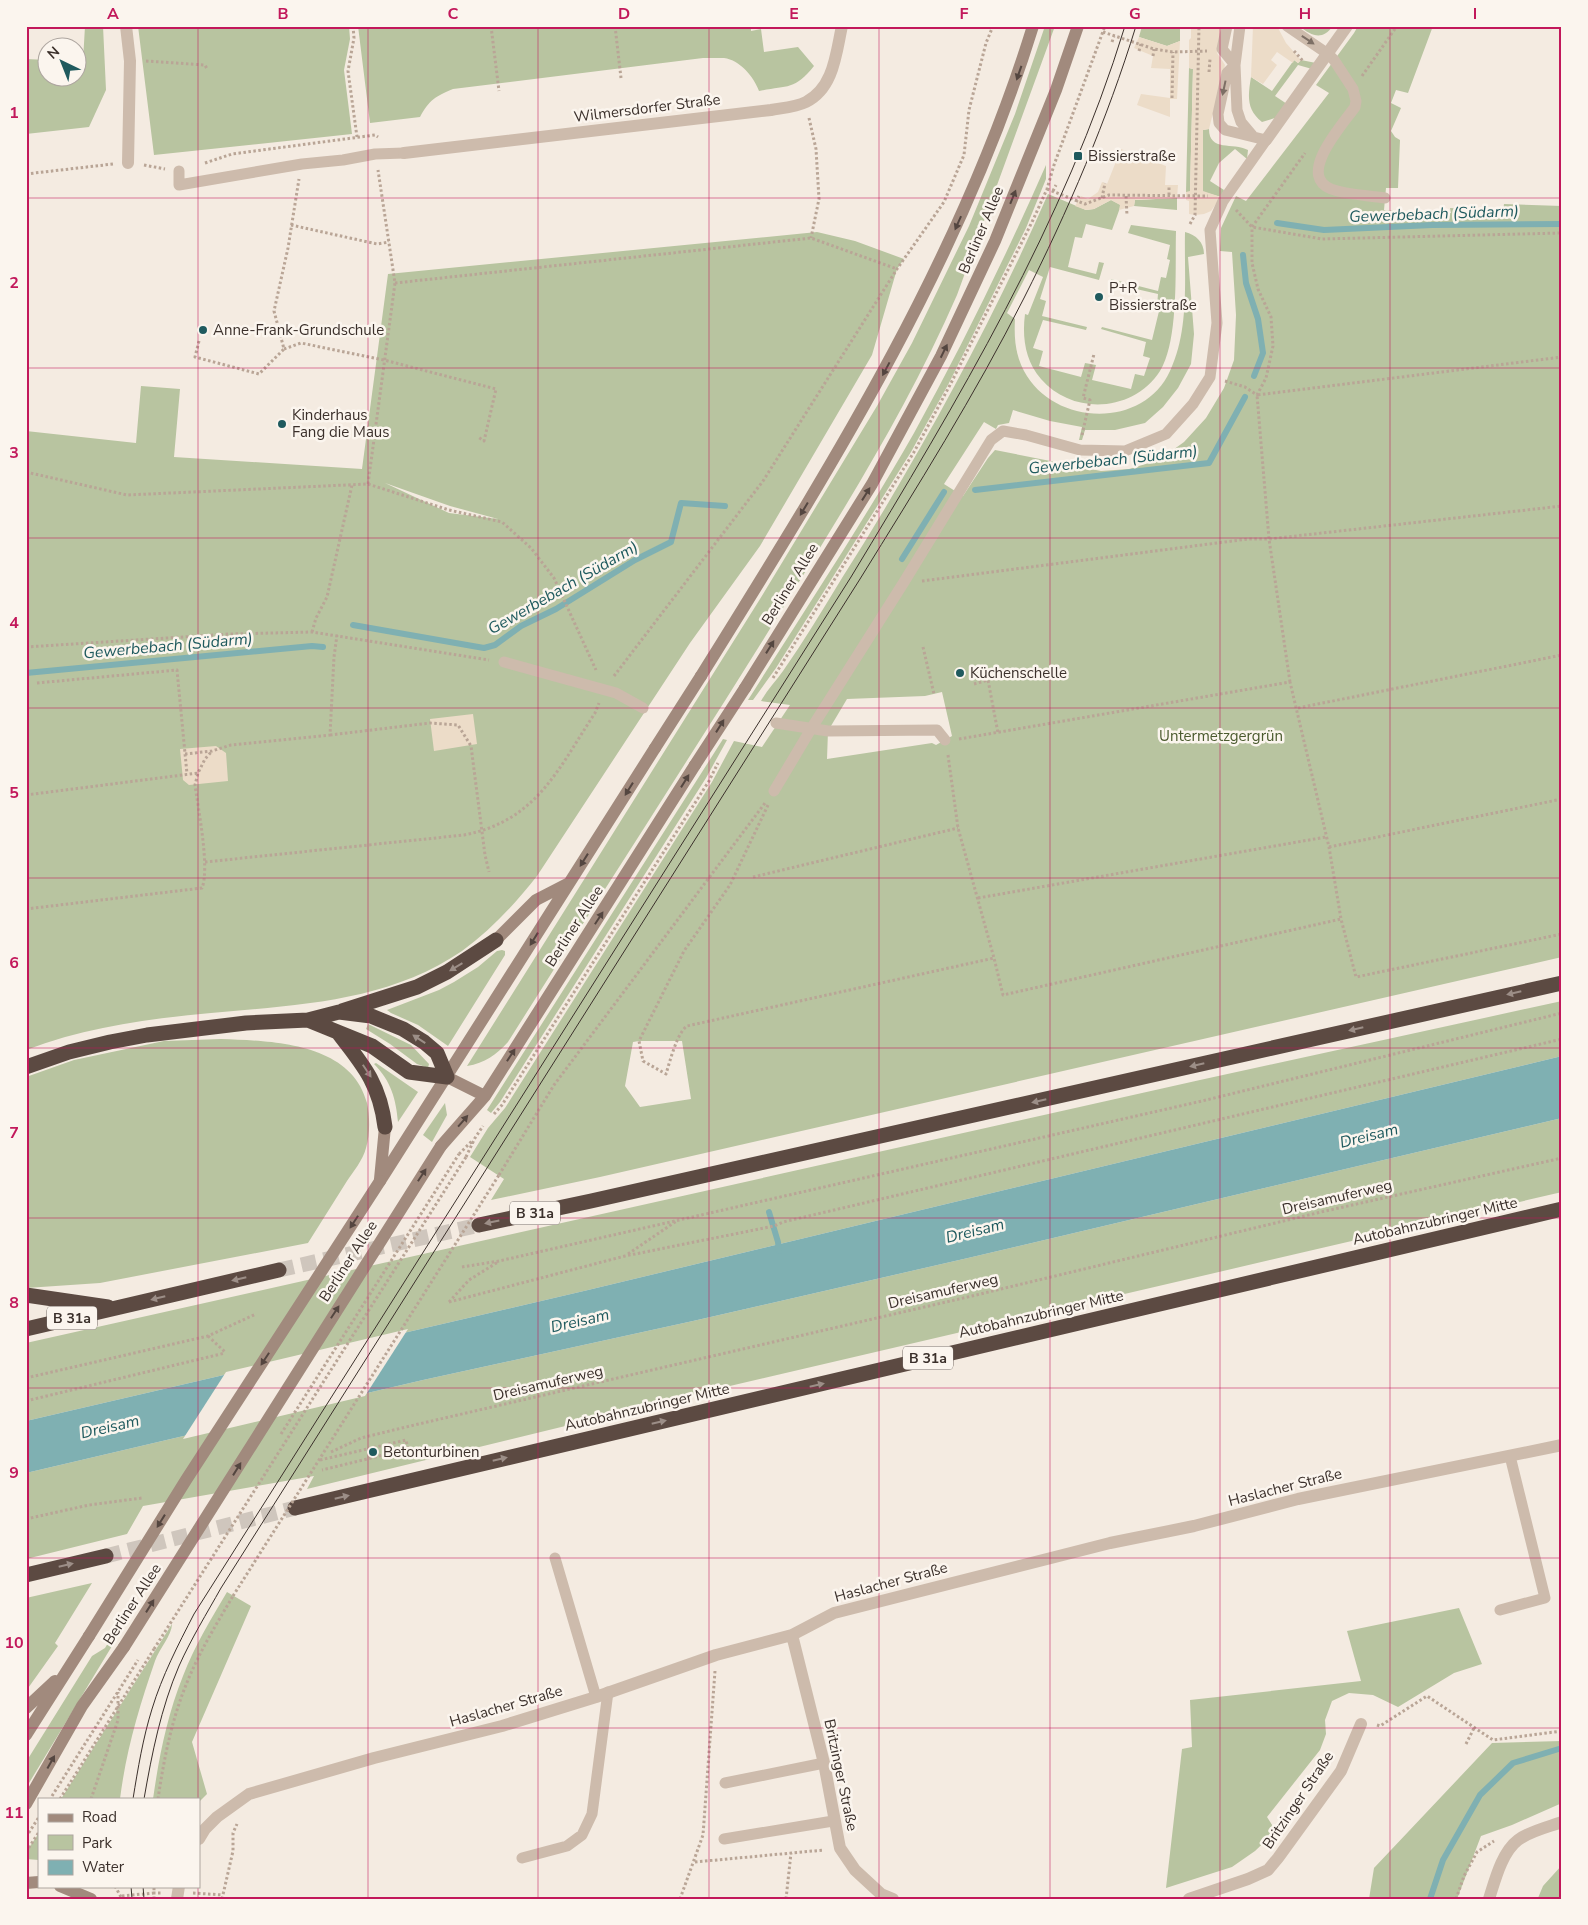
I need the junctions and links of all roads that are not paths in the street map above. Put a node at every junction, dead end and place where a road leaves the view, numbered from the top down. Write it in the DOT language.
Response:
graph roads {
  1 [pos="126,26"];
  2 [pos="842,26"];
  3 [pos="1033,26"];
  4 [pos="1078,26"];
  5 [pos="1227,26"];
  6 [pos="1240,26"];
  7 [pos="1287,26"];
  8 [pos="1347,26"];
  9 [pos="1328,54"];
  10 [pos="1235,65"];
  11 [pos="1252,135"];
  12 [pos="1266,140"];
  13 [pos="404,153"];
  14 [pos="128,162"];
  15 [pos="180,171"];
  16 [pos="1385,198"];
  17 [pos="504,662"];
  18 [pos="643,708"];
  19 [pos="776,723"];
  20 [pos="811,729"];
  21 [pos="945,740"];
  22 [pos="774,791"];
  23 [pos="569,883"];
  24 [pos="496,940"];
  25 [pos="1562,983"];
  26 [pos="339,1012"];
  27 [pos="308,1020"];
  28 [pos="338,1032"];
  29 [pos="26,1067"];
  30 [pos="447,1076"];
  31 [pos="485,1096"];
  32 [pos="385,1127"];
  33 [pos="380,1181"];
  34 [pos="1562,1209"];
  35 [pos="479,1225"];
  36 [pos="279,1270"];
  37 [pos="26,1295"];
  38 [pos="117,1308"];
  39 [pos="26,1329"];
  40 [pos="1562,1444"];
  41 [pos="1510,1456"];
  42 [pos="295,1508"];
  43 [pos="106,1556"];
  44 [pos="555,1558"];
  45 [pos="26,1575"];
  46 [pos="1500,1610"];
  47 [pos="792,1635"];
  48 [pos="68,1669"];
  49 [pos="608,1692"];
  50 [pos="596,1697"];
  51 [pos="26,1708"];
  52 [pos="1361,1724"];
  53 [pos="26,1735"];
  54 [pos="824,1763"];
  55 [pos="725,1783"];
  56 [pos="26,1804"];
  57 [pos="833,1821"];
  58 [pos="1562,1822"];
  59 [pos="200,1837"];
  60 [pos="724,1839"];
  61 [pos="522,1858"];
  62 [pos="67,1892"];
  63 [pos="91,1899"];
  64 [pos="893,1899"];
  65 [pos="1189,1899"];
  66 [pos="1489,1899"];
  1 -- 14 [label="street"];
  2 -- 13 [label="street, Wilmersdorfer Straße"];
  3 -- 23 [label="main road, Berliner Allee, one-way, bridge"];
  31 -- 4 [label="main road, Berliner Allee, one-way, bridge"];
  5 -- 10 [label="lane"];
  6 -- 10 [label="lane"];
  7 -- 9 [label="lane, one-way"];
  8 -- 9 [label="street"];
  9 -- 12 [label="street"];
  9 -- 16 [label="lane"];
  10 -- 11 [label="lane"];
  10 -- 11 [label="lane, one-way"];
  11 -- 12 [label="lane"];
  12 -- 20 [label="lane"];
  13 -- 15 [label="lane"];
  17 -- 18 [label="lane"];
  19 -- 20 [label="lane"];
  20 -- 21 [label="lane"];
  20 -- 22 [label="lane"];
  23 -- 24 [label="main road"];
  23 -- 30 [label="main road, Berliner Allee, one-way"];
  24 -- 26 [label="highway, one-way"];
  25 -- 35 [label="highway, B 31a, one-way"];
  26 -- 27 [label="highway"];
  30 -- 26 [label="highway, one-way"];
  27 -- 28 [label="highway"];
  27 -- 29 [label="highway"];
  28 -- 30 [label="highway"];
  28 -- 32 [label="highway, one-way"];
  30 -- 31 [label="main road"];
  30 -- 33 [label="main road, Berliner Allee"];
  56 -- 31 [label="main road, Berliner Allee, one-way, bridge"];
  32 -- 33 [label="main road"];
  33 -- 48 [label="main road, Berliner Allee, one-way, bridge"];
  42 -- 34 [label="highway, Autobahnzubringer Mitte / B 31a, one-way"];
  36 -- 38 [label="highway, B 31a, one-way"];
  37 -- 38 [label="highway"];
  38 -- 39 [label="highway, B 31a"];
  40 -- 41 [label="street, Haslacher Straße"];
  41 -- 46 [label="lane"];
  41 -- 47 [label="street, Haslacher Straße"];
  45 -- 43 [label="highway, one-way"];
  44 -- 50 [label="lane"];
  47 -- 49 [label="street, Haslacher Straße"];
  47 -- 54 [label="street, Britzinger Straße"];
  48 -- 51 [label="main road"];
  48 -- 53 [label="main road, Berliner Allee"];
  49 -- 50 [label="street, Haslacher Straße"];
  49 -- 61 [label="lane"];
  50 -- 59 [label="street, Haslacher Straße"];
  52 -- 65 [label="street, Britzinger Straße"];
  54 -- 55 [label="lane"];
  54 -- 57 [label="street, Britzinger Straße"];
  57 -- 60 [label="lane"];
  57 -- 64 [label="street, Britzinger Straße"];
  58 -- 66 [label="street"];
  62 -- 63 [label="main road"];
}
